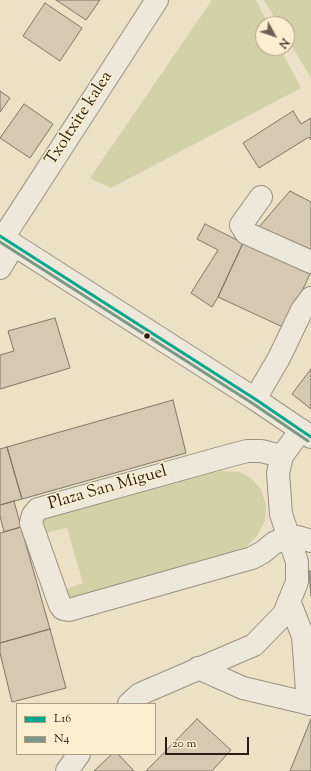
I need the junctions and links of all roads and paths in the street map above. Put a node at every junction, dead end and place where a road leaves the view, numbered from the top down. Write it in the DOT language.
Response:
graph roads {
  1 [pos="157,0"];
  2 [pos="261,197"];
  3 [pos="6,240"];
  4 [pos="311,262"];
  5 [pos="0,268"];
  6 [pos="311,298"];
  7 [pos="254,398"];
  8 [pos="306,434"];
  9 [pos="282,456"];
  10 [pos="288,536"];
  11 [pos="311,541"];
  12 [pos="289,601"];
  13 [pos="198,668"];
  14 [pos="130,703"];
  15 [pos="309,704"];
  16 [pos="78,755"];
  17 [pos="67,771"];
  1 -- 3 [label="street, Txoltxite kalea"];
  2 -- 4 [label="street"];
  3 -- 5 [label="street, Txoltxite kalea"];
  3 -- 7 [label="street"];
  6 -- 7 [label="street"];
  7 -- 8 [label="street"];
  8 -- 9 [label="street"];
  9 -- 10 [label="street"];
  9 -- 10 [label="street, Plaza San Miguel"];
  10 -- 11 [label="street"];
  10 -- 12 [label="street"];
  12 -- 13 [label="street"];
  12 -- 15 [label="street"];
  13 -- 14 [label="street"];
  13 -- 15 [label="street"];
  16 -- 17 [label="street"];
}
